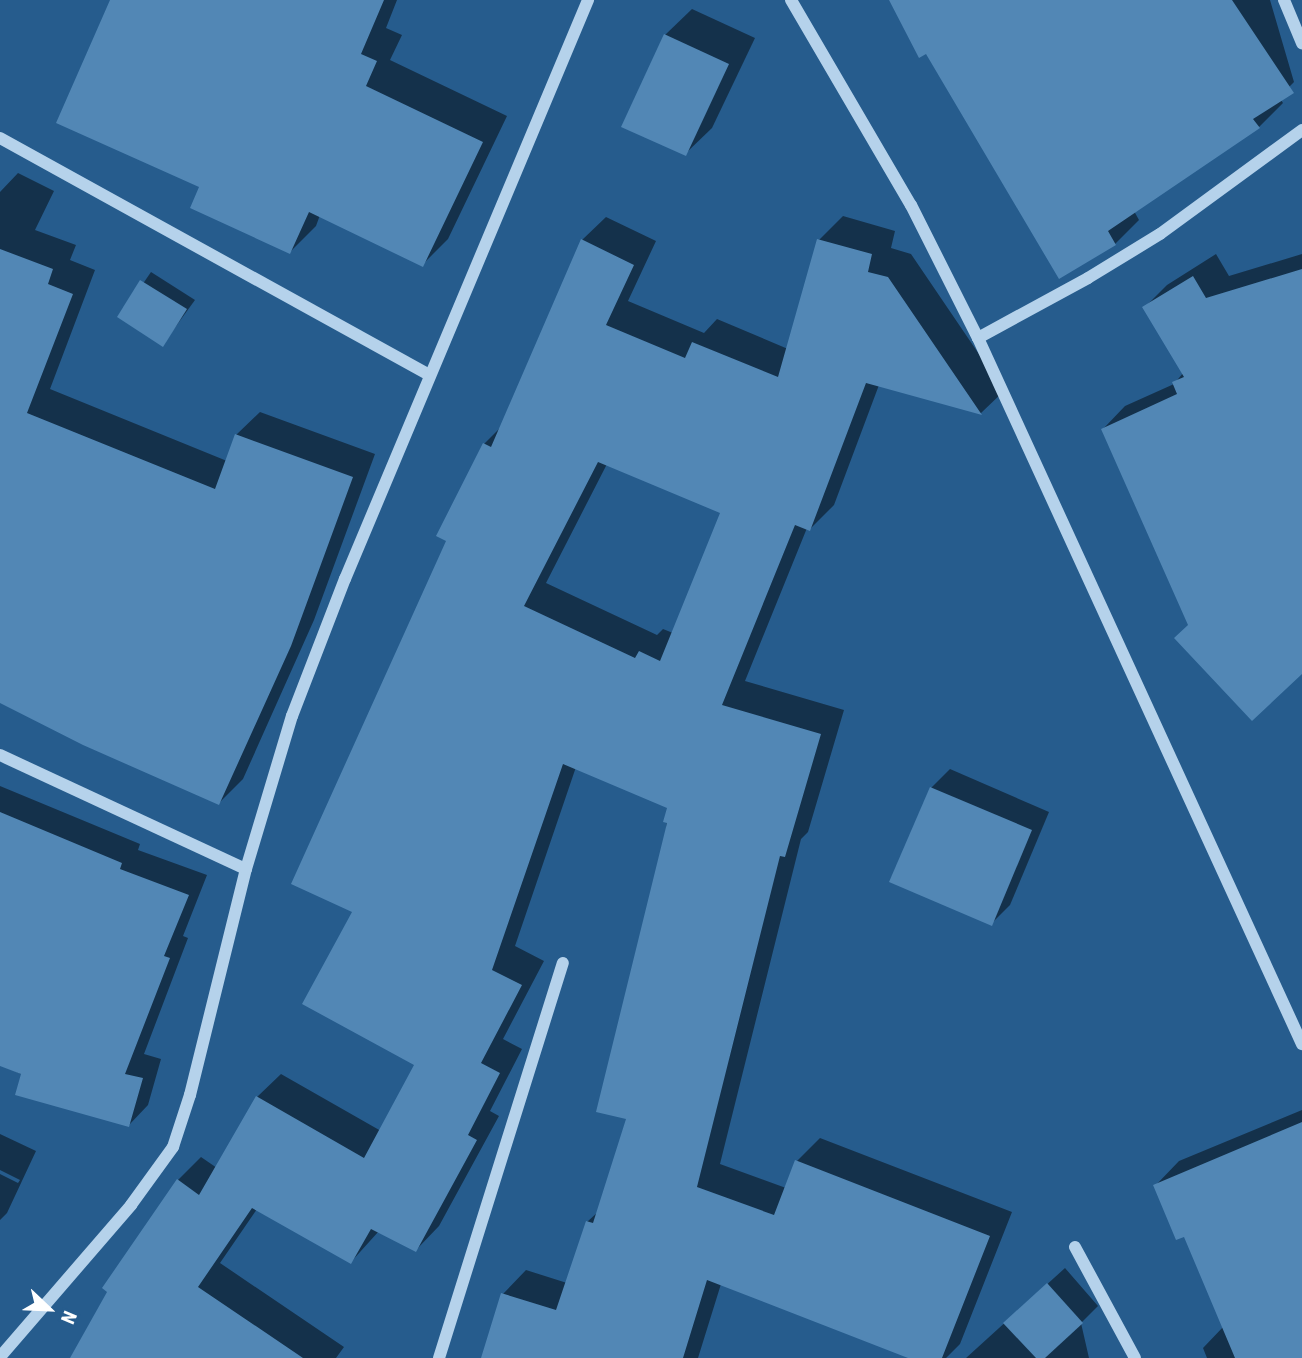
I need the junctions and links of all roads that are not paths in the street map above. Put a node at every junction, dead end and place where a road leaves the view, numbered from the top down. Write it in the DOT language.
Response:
graph roads {
  1 [pos="588,0"];
  2 [pos="791,0"];
  3 [pos="1284,0"];
  4 [pos="1302,44"];
  5 [pos="1302,130"];
  6 [pos="0,138"];
  7 [pos="978,338"];
  8 [pos="430,375"];
  9 [pos="0,755"];
  10 [pos="246,869"];
  11 [pos="563,963"];
  12 [pos="1302,1044"];
  13 [pos="1075,1247"];
  14 [pos="0,1356"];
  15 [pos="439,1358"];
  16 [pos="1135,1358"];
  1 -- 8 [label="street"];
  2 -- 7 [label="street"];
  3 -- 4 [label="street"];
  5 -- 7 [label="street"];
  6 -- 8 [label="street"];
  7 -- 12 [label="street"];
  8 -- 10 [label="street"];
  9 -- 10 [label="street"];
  10 -- 14 [label="street"];
  11 -- 15 [label="street"];
  13 -- 16 [label="street"];
}
